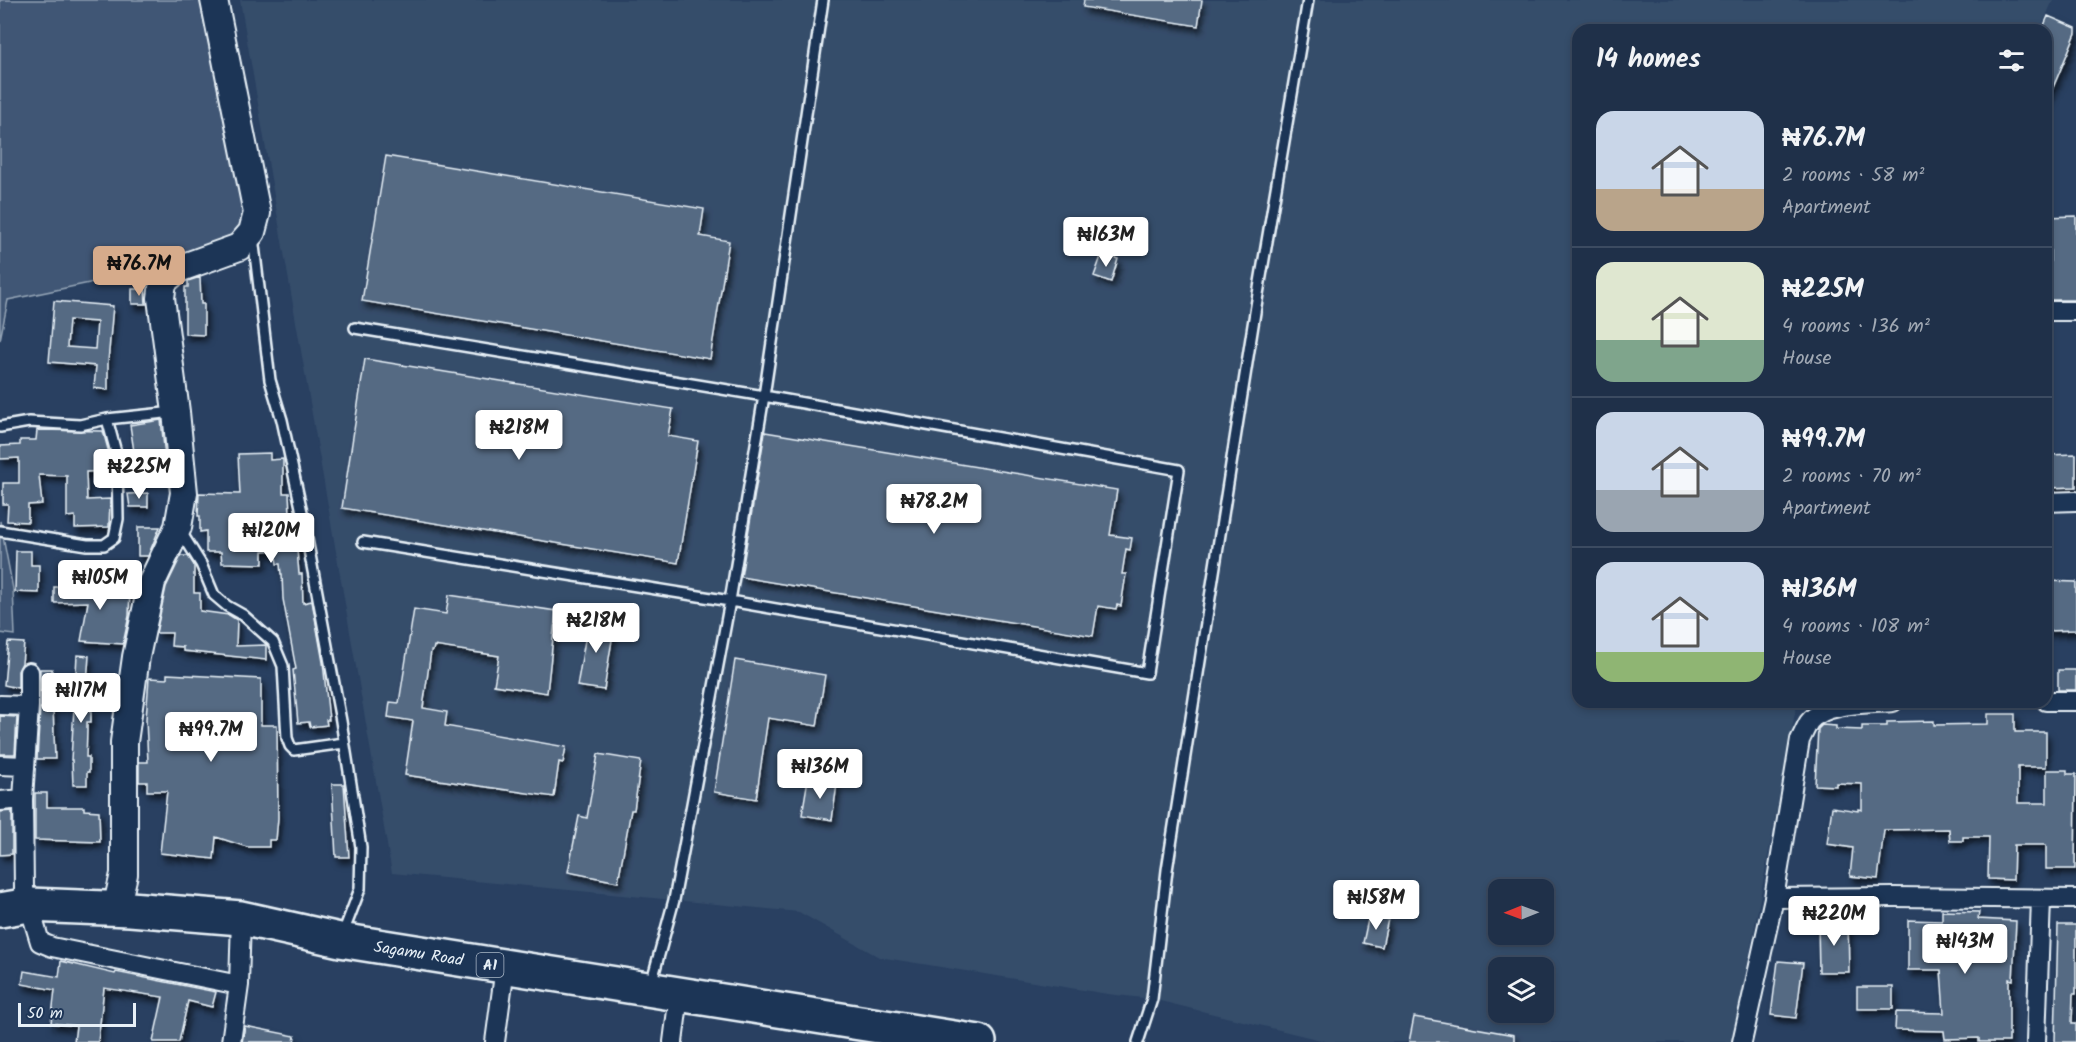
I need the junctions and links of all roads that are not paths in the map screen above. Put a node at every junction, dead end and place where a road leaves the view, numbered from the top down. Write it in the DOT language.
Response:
graph roads {
  1 [pos="214,0"];
  2 [pos="823,0"];
  3 [pos="1308,0"];
  4 [pos="252,232"];
  5 [pos="2052,311"];
  6 [pos="2076,311"];
  7 [pos="355,328"];
  8 [pos="764,396"];
  9 [pos="176,412"];
  10 [pos="107,419"];
  11 [pos="0,426"];
  12 [pos="2076,501"];
  13 [pos="2052,502"];
  14 [pos="178,527"];
  15 [pos="0,531"];
  16 [pos="363,542"];
  17 [pos="730,601"];
  18 [pos="29,672"];
  19 [pos="2052,701"];
  20 [pos="2076,701"];
  21 [pos="0,705"];
  22 [pos="29,706"];
  23 [pos="1838,708"];
  24 [pos="344,743"];
  25 [pos="0,765"];
  26 [pos="24,766"];
  27 [pos="23,799"];
  28 [pos="0,801"];
  29 [pos="1774,898"];
  30 [pos="2041,899"];
  31 [pos="2076,900"];
  32 [pos="14,908"];
  33 [pos="116,909"];
  34 [pos="241,918"];
  35 [pos="340,940"];
  36 [pos="505,967"];
  37 [pos="239,985"];
  38 [pos="664,993"];
  39 [pos="930,1038"];
  40 [pos="231,1042"];
  41 [pos="495,1042"];
  42 [pos="673,1042"];
  43 [pos="979,1042"];
  44 [pos="1138,1042"];
  45 [pos="1742,1042"];
  46 [pos="2036,1042"];
  1 -- 4 [label="street"];
  2 -- 8 [label="lane"];
  3 -- 44 [label="lane"];
  4 -- 9 [label="street"];
  4 -- 24 [label="lane"];
  5 -- 6 [label="street"];
  7 -- 8 [label="lane"];
  8 -- 17 [label="lane"];
  8 -- 17 [label="lane"];
  9 -- 10 [label="lane"];
  9 -- 14 [label="street"];
  10 -- 11 [label="lane"];
  10 -- 15 [label="lane"];
  12 -- 13 [label="street"];
  14 -- 24 [label="lane"];
  14 -- 33 [label="street"];
  16 -- 17 [label="lane"];
  17 -- 38 [label="lane"];
  18 -- 22 [label="street"];
  19 -- 20 [label="street"];
  21 -- 22 [label="street"];
  22 -- 26 [label="street"];
  23 -- 29 [label="street"];
  24 -- 35 [label="lane"];
  25 -- 26 [label="street"];
  26 -- 27 [label="street"];
  27 -- 28 [label="street"];
  27 -- 32 [label="street"];
  29 -- 30 [label="street"];
  29 -- 45 [label="street"];
  30 -- 31 [label="street"];
  30 -- 46 [label="street"];
  32 -- 33 [label="highway, Sagamu Road / A1"];
  32 -- 37 [label="street"];
  33 -- 34 [label="highway, Sagamu Road / A1"];
  34 -- 35 [label="highway, Sagamu Road / A1"];
  34 -- 37 [label="street"];
  35 -- 36 [label="highway, Sagamu Road / A1"];
  36 -- 38 [label="highway, Sagamu Road / A1"];
  36 -- 41 [label="street"];
  37 -- 40 [label="street"];
  38 -- 39 [label="highway, Sagamu Road / A1"];
  38 -- 42 [label="street"];
  39 -- 43 [label="highway, Sagamu Road / A1"];
}
